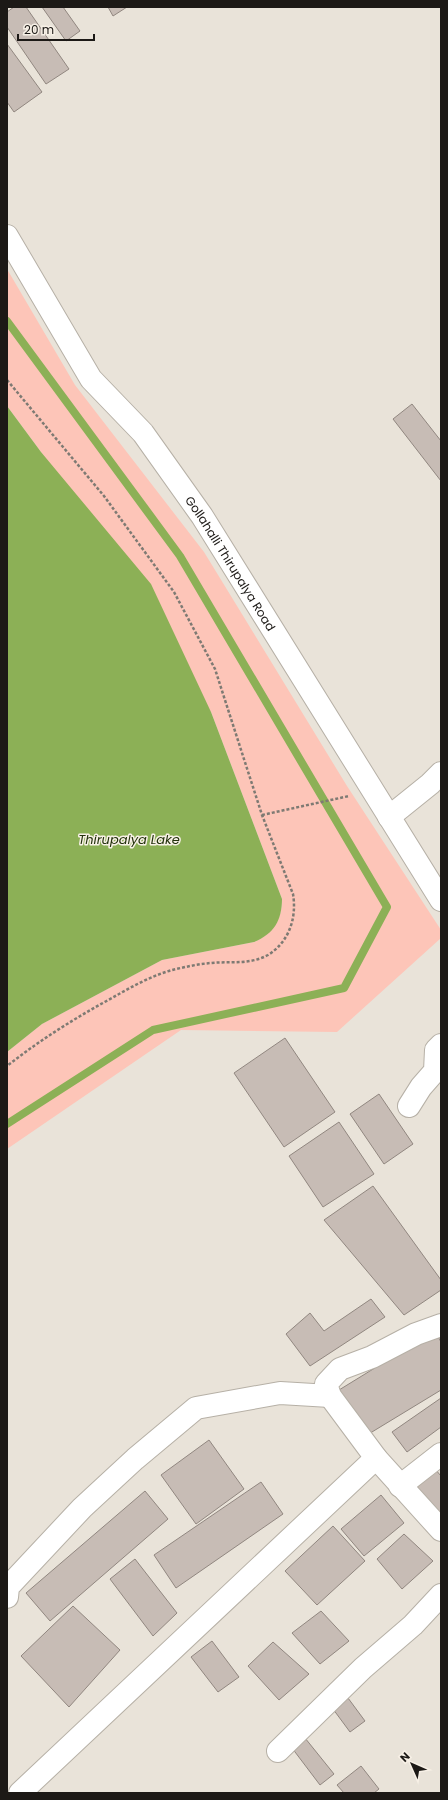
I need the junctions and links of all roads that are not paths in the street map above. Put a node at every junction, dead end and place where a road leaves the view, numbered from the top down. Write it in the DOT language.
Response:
graph roads {
  1 [pos="7,236"];
  2 [pos="441,773"];
  3 [pos="389,817"];
  4 [pos="441,900"];
  5 [pos="441,1045"];
  6 [pos="410,1106"];
  7 [pos="441,1325"];
  8 [pos="330,1396"];
  9 [pos="441,1454"];
  10 [pos="376,1458"];
  11 [pos="400,1486"];
  12 [pos="441,1530"];
  13 [pos="441,1595"];
  14 [pos="7,1597"];
  15 [pos="278,1751"];
  16 [pos="20,1793"];
  1 -- 3 [label="street, Gollahalli Thirupalya Road"];
  2 -- 3 [label="street"];
  3 -- 4 [label="street, Gollahalli Thirupalya Road"];
  5 -- 6 [label="street"];
  7 -- 8 [label="street"];
  8 -- 10 [label="street"];
  8 -- 14 [label="street"];
  9 -- 11 [label="street"];
  10 -- 11 [label="street"];
  10 -- 16 [label="street"];
  11 -- 12 [label="street"];
  13 -- 15 [label="street"];
}
